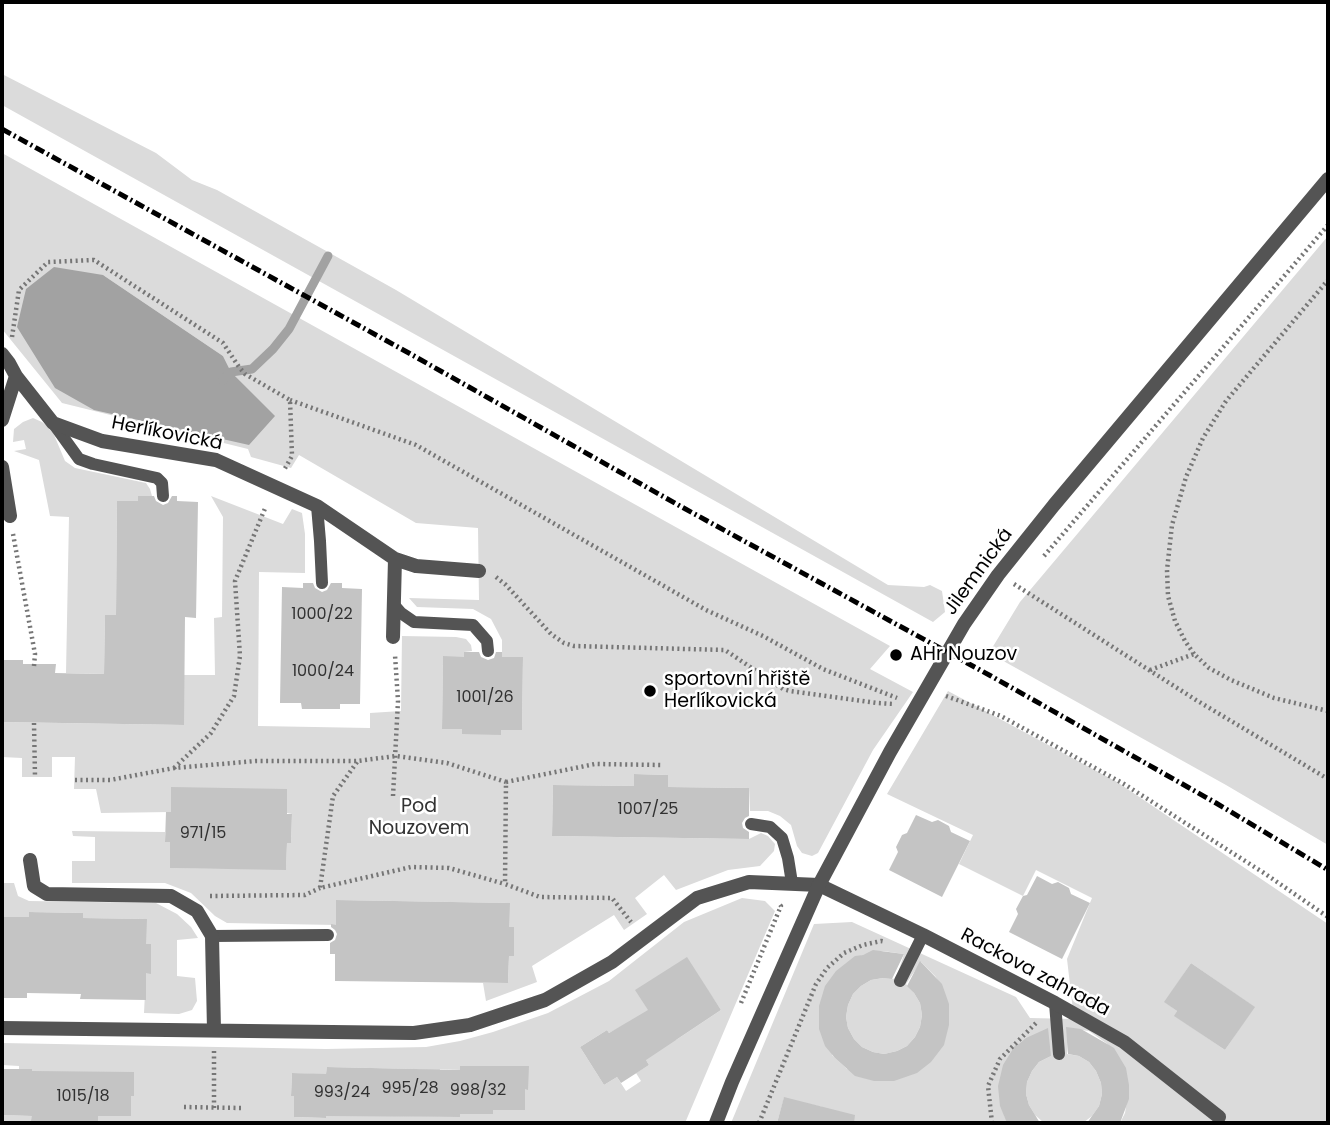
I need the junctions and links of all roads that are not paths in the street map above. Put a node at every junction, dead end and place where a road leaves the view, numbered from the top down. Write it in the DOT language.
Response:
graph roads {
  1 [pos="1328,179"];
  2 [pos="5,358"];
  3 [pos="16,376"];
  4 [pos="2,420"];
  5 [pos="53,423"];
  6 [pos="2,467"];
  7 [pos="163,496"];
  8 [pos="317,506"];
  9 [pos="9,516"];
  10 [pos="395,559"];
  11 [pos="479,571"];
  12 [pos="322,583"];
  13 [pos="394,605"];
  14 [pos="393,637"];
  15 [pos="488,651"];
  16 [pos="751,824"];
  17 [pos="30,860"];
  18 [pos="792,883"];
  19 [pos="819,885"];
  20 [pos="328,935"];
  21 [pos="923,935"];
  22 [pos="212,936"];
  23 [pos="900,981"];
  24 [pos="1055,1003"];
  25 [pos="2,1028"];
  26 [pos="214,1030"];
  27 [pos="1059,1054"];
  28 [pos="1219,1117"];
  29 [pos="716,1123"];
  1 -- 19 [label="street, Jilemnická"];
  2 -- 3 [label="street"];
  3 -- 4 [label="street"];
  3 -- 5 [label="street"];
  5 -- 7 [label="lane"];
  5 -- 8 [label="street, Herlíkovická"];
  6 -- 9 [label="street"];
  8 -- 10 [label="street, Herlíkovická"];
  8 -- 12 [label="lane"];
  10 -- 11 [label="street, Herlíkovická"];
  10 -- 13 [label="street"];
  13 -- 14 [label="street"];
  13 -- 15 [label="lane"];
  16 -- 18 [label="lane"];
  17 -- 22 [label="street"];
  18 -- 19 [label="street"];
  18 -- 26 [label="street"];
  19 -- 21 [label="street, Rackova zahrada"];
  19 -- 29 [label="street, Jilemnická"];
  20 -- 22 [label="lane"];
  21 -- 23 [label="lane"];
  21 -- 24 [label="street, Rackova zahrada"];
  22 -- 26 [label="street"];
  24 -- 27 [label="lane"];
  24 -- 28 [label="street, Rackova zahrada"];
  25 -- 26 [label="street"];
}
